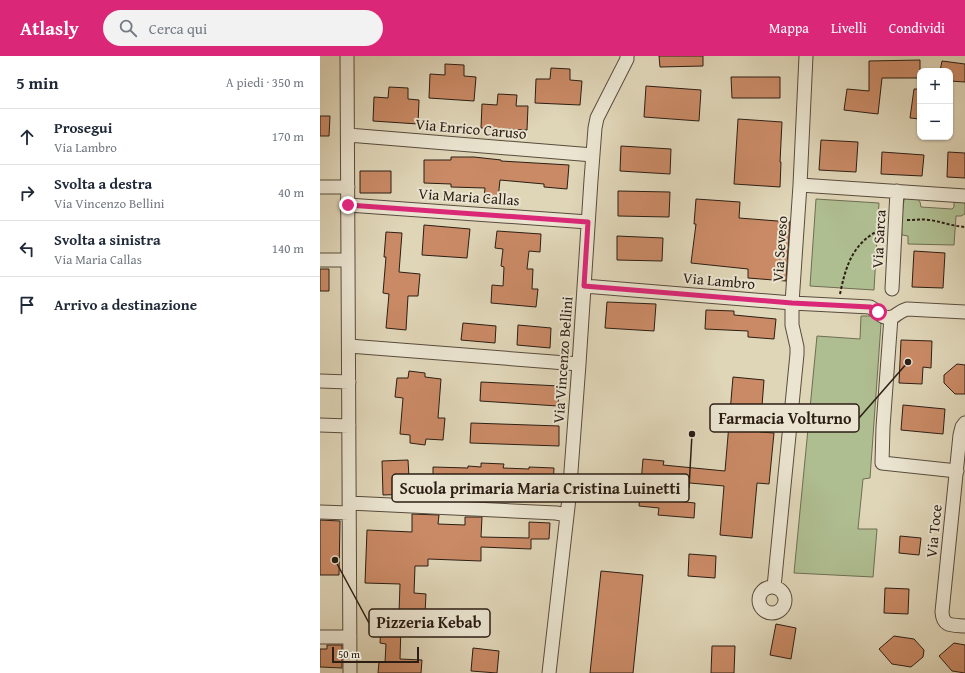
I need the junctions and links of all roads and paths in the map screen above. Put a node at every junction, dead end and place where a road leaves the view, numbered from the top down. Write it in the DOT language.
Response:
graph roads {
  1 [pos="347,56"];
  2 [pos="628,56"];
  3 [pos="806,56"];
  4 [pos="348,135"];
  5 [pos="593,155"];
  6 [pos="800,185"];
  7 [pos="320,187"];
  8 [pos="348,187"];
  9 [pos="897,191"];
  10 [pos="965,196"];
  11 [pos="348,205"];
  12 [pos="588,222"];
  13 [pos="320,260"];
  14 [pos="348,260"];
  15 [pos="584,286"];
  16 [pos="892,289"];
  17 [pos="792,303"];
  18 [pos="965,312"];
  19 [pos="891,317"];
  20 [pos="349,346"];
  21 [pos="579,364"];
  22 [pos="320,381"];
  23 [pos="349,382"];
  24 [pos="965,423"];
  25 [pos="320,425"];
  26 [pos="349,426"];
  27 [pos="957,471"];
  28 [pos="349,508"];
  29 [pos="320,512"];
  30 [pos="567,516"];
  31 [pos="774,586"];
  32 [pos="965,626"];
  33 [pos="320,637"];
  34 [pos="350,637"];
  35 [pos="350,673"];
  36 [pos="550,673"];
  1 -- 4 [label="street"];
  2 -- 5 [label="street, Via Vincenzo Bellini"];
  3 -- 6 [label="street, Via Seveso"];
  4 -- 5 [label="street, Via Enrico Caruso"];
  4 -- 8 [label="street"];
  5 -- 12 [label="street, Via Vincenzo Bellini"];
  6 -- 9 [label="street, Via Sarca"];
  6 -- 17 [label="street, Via Seveso"];
  7 -- 8 [label="street"];
  8 -- 11 [label="street"];
  9 -- 10 [label="street, Via Sarca"];
  9 -- 16 [label="street, Via Sarca"];
  11 -- 12 [label="street, Via Maria Callas"];
  11 -- 14 [label="street"];
  12 -- 15 [label="street, Via Vincenzo Bellini"];
  13 -- 14 [label="street"];
  14 -- 20 [label="street"];
  15 -- 17 [label="street, Via Lambro"];
  15 -- 21 [label="street, Via Vincenzo Bellini"];
  17 -- 19 [label="street, Via Lambro"];
  17 -- 31 [label="street, Via Seveso"];
  18 -- 19 [label="street"];
  19 -- 27 [label="street"];
  20 -- 21 [label="street"];
  20 -- 23 [label="street"];
  21 -- 30 [label="street, Via Vincenzo Bellini"];
  22 -- 23 [label="street"];
  23 -- 26 [label="street"];
  24 -- 27 [label="street, Via Toce"];
  25 -- 26 [label="street"];
  26 -- 28 [label="street"];
  27 -- 32 [label="street, Via Toce"];
  28 -- 29 [label="street"];
  28 -- 30 [label="street"];
  28 -- 34 [label="street"];
  30 -- 36 [label="street, Via Vincenzo Bellini"];
  33 -- 34 [label="street"];
  34 -- 35 [label="street"];
}
